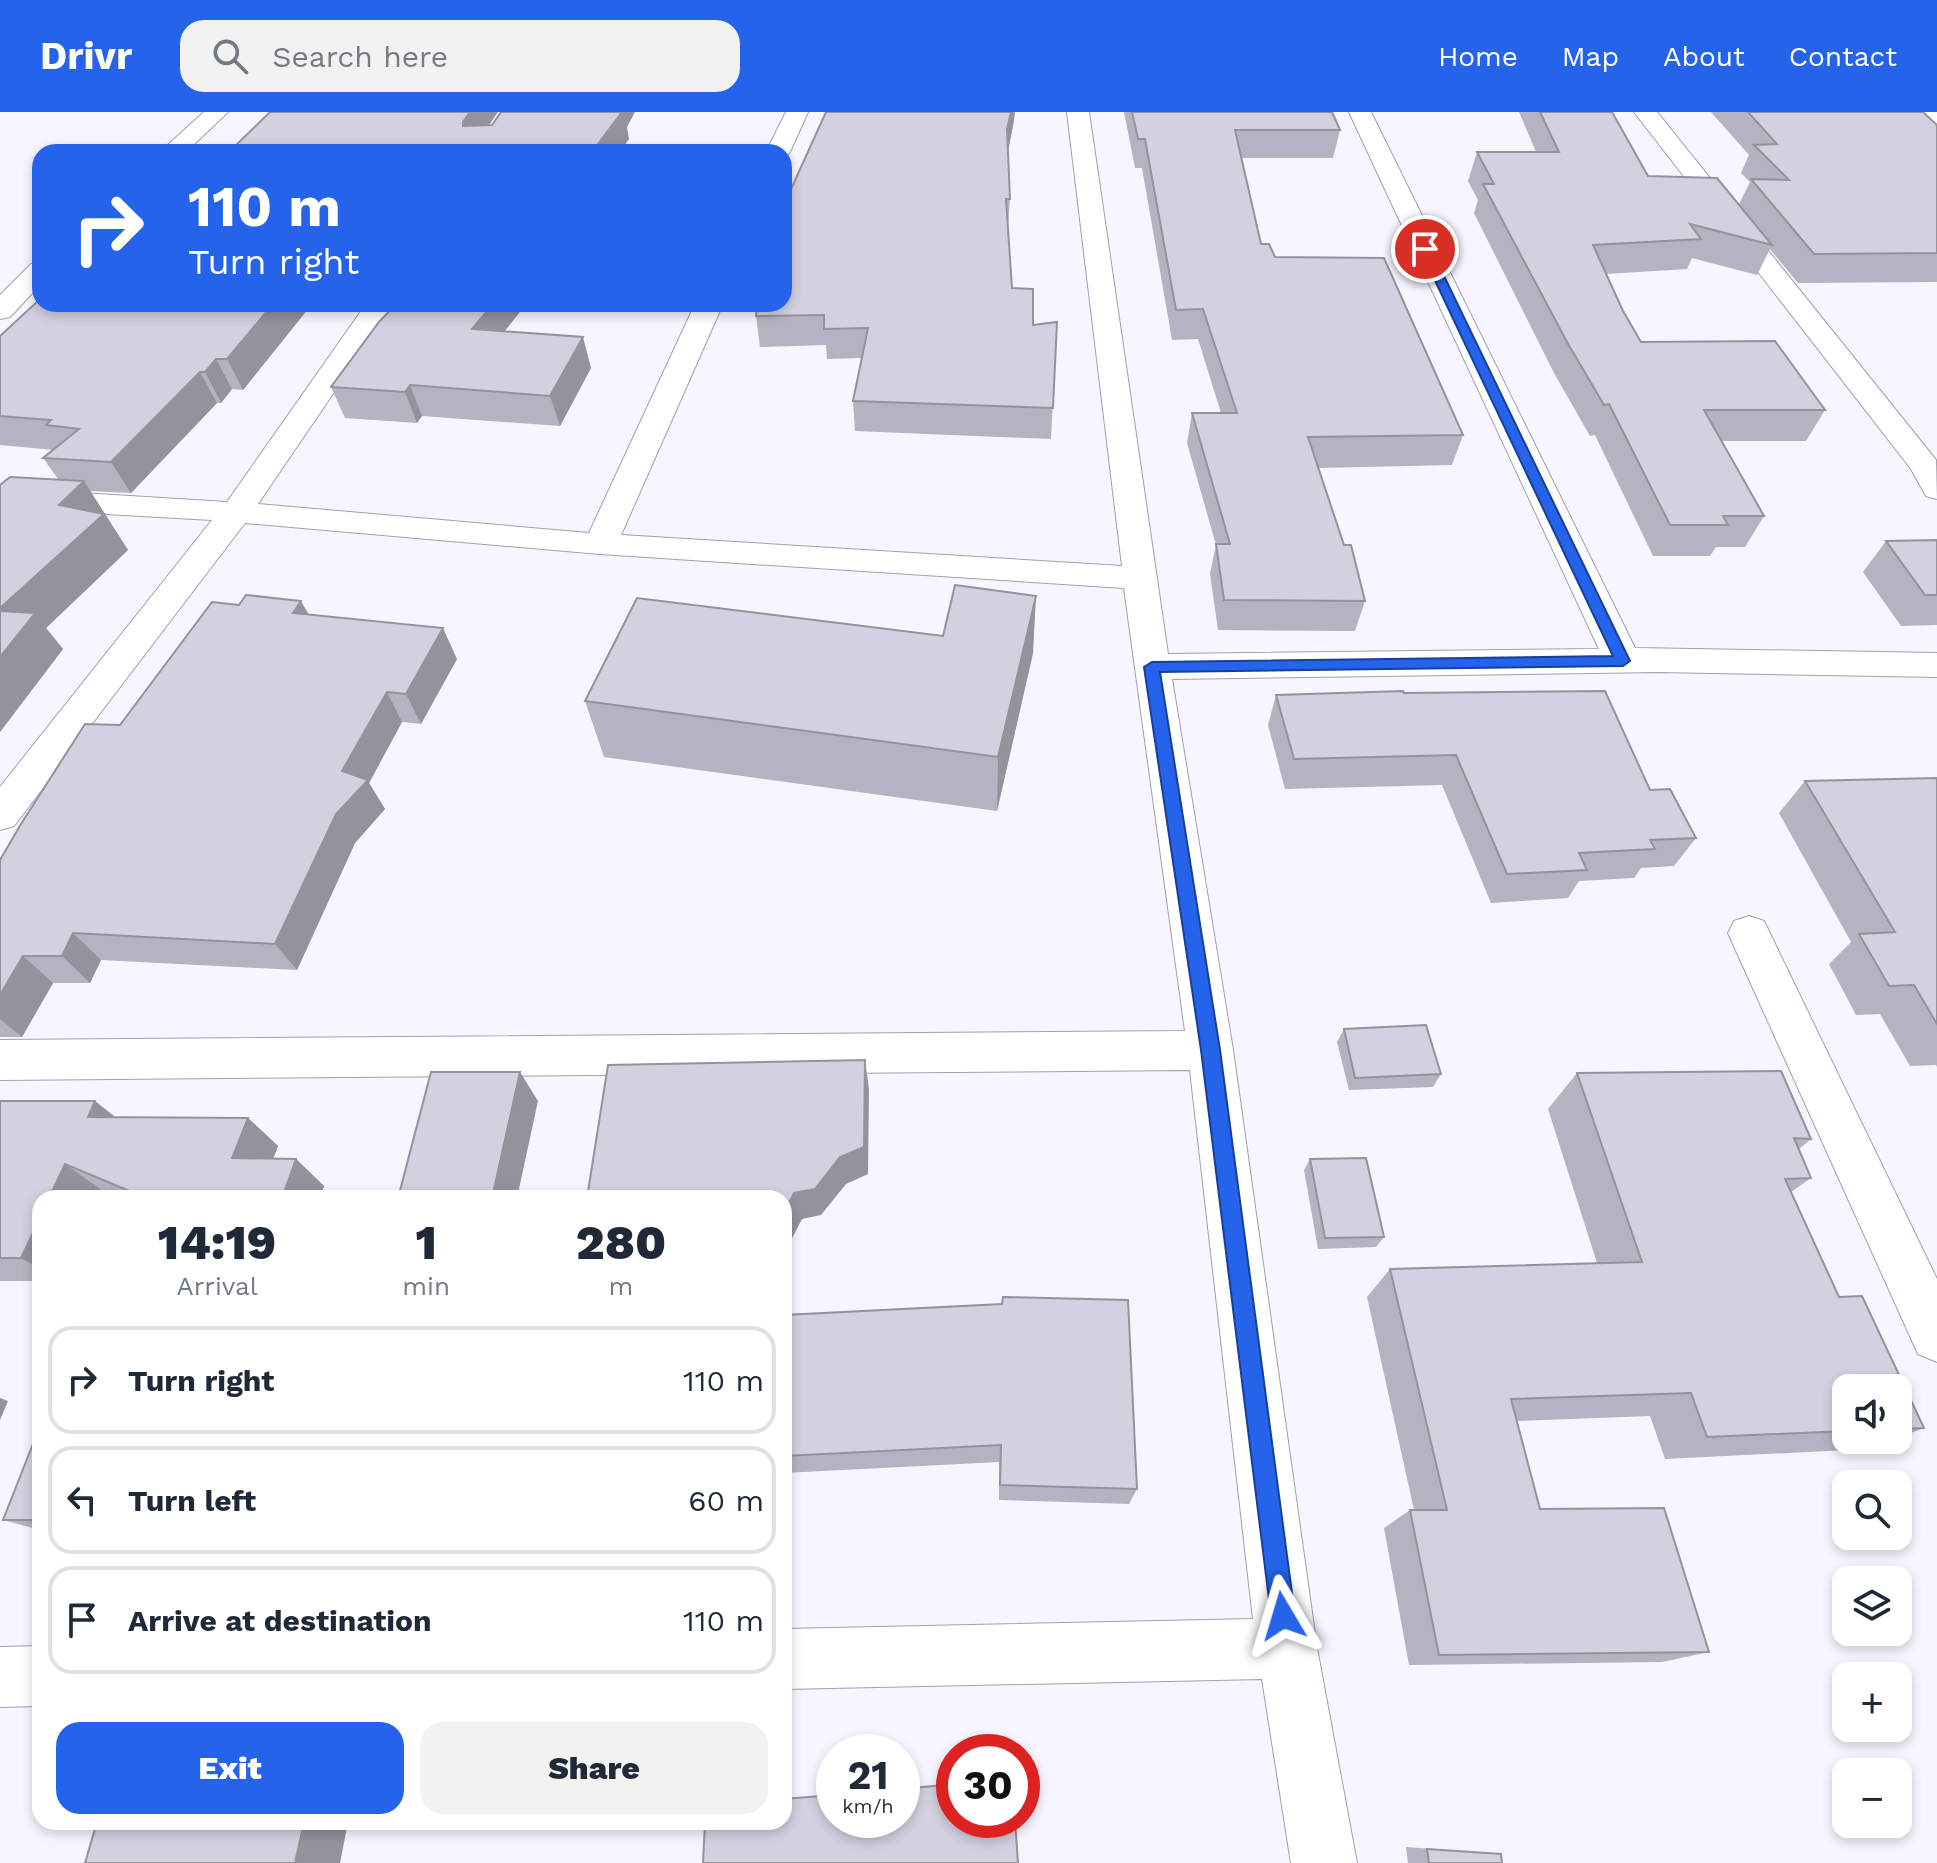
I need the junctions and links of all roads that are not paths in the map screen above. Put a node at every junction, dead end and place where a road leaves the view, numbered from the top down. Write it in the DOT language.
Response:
graph roads {
  1 [pos="217,112"];
  2 [pos="797,112"];
  3 [pos="1078,112"];
  4 [pos="1360,112"];
  5 [pos="1645,112"];
  6 [pos="1931,112"];
  7 [pos="1937,117"];
  8 [pos="181,144"];
  9 [pos="782,144"];
  10 [pos="31,267"];
  11 [pos="0,311"];
  12 [pos="374,312"];
  13 [pos="705,312"];
  14 [pos="1937,489"];
  15 [pos="0,498"];
  16 [pos="236,512"];
  17 [pos="600,544"];
  18 [pos="1140,578"];
  19 [pos="1623,661"];
  20 [pos="1937,665"];
  21 [pos="1152,667"];
  22 [pos="0,815"];
  23 [pos="1749,933"];
  24 [pos="1210,1050"];
  25 [pos="0,1060"];
  26 [pos="1937,1336"];
  27 [pos="1287,1648"];
  28 [pos="792,1659"];
  29 [pos="32,1676"];
  30 [pos="0,1677"];
  31 [pos="1324,1863"];
  1 -- 8 [label="street"];
  2 -- 9 [label="street"];
  3 -- 18 [label="street"];
  4 -- 19 [label="street"];
  5 -- 14 [label="street"];
  6 -- 7 [label="street"];
  10 -- 11 [label="street"];
  12 -- 16 [label="street"];
  13 -- 17 [label="street"];
  15 -- 16 [label="street"];
  16 -- 17 [label="street"];
  16 -- 22 [label="street"];
  17 -- 18 [label="street"];
  18 -- 21 [label="street"];
  19 -- 20 [label="street"];
  19 -- 21 [label="street"];
  21 -- 24 [label="street"];
  23 -- 26 [label="street"];
  24 -- 25 [label="street"];
  24 -- 27 [label="street"];
  27 -- 28 [label="street"];
  27 -- 31 [label="street"];
  29 -- 30 [label="street"];
}
